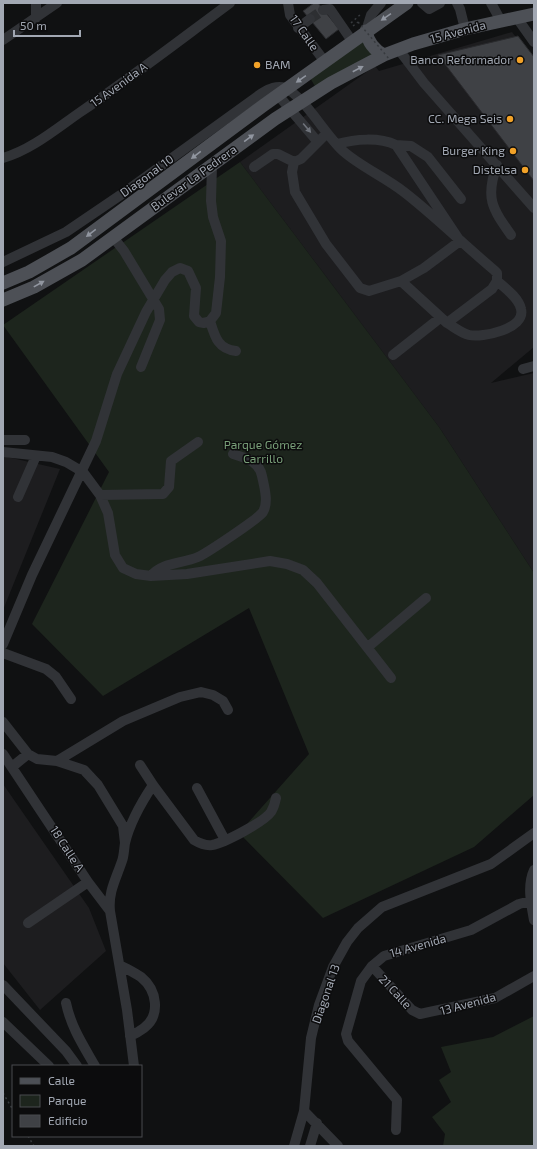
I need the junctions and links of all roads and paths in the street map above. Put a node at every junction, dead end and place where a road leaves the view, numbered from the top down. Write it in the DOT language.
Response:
graph roads {
  1 [pos="36,3"];
  2 [pos="57,3"];
  3 [pos="230,3"];
  4 [pos="288,3"];
  5 [pos="381,3"];
  6 [pos="406,3"];
  7 [pos="422,3"];
  8 [pos="440,3"];
  9 [pos="457,3"];
  10 [pos="491,3"];
  11 [pos="323,10"];
  12 [pos="360,14"];
  13 [pos="534,14"];
  14 [pos="36,18"];
  15 [pos="517,18"];
  16 [pos="310,19"];
  17 [pos="501,21"];
  18 [pos="362,26"];
  19 [pos="298,28"];
  20 [pos="465,29"];
  21 [pos="3,40"];
  22 [pos="352,41"];
  23 [pos="534,42"];
  24 [pos="399,50"];
  25 [pos="387,58"];
  26 [pos="324,62"];
  27 [pos="282,92"];
  28 [pos="295,105"];
  29 [pos="327,133"];
  30 [pos="318,141"];
  31 [pos="337,144"];
  32 [pos="396,145"];
  33 [pos="3,158"];
  34 [pos="294,162"];
  35 [pos="212,165"];
  36 [pos="497,165"];
  37 [pos="254,167"];
  38 [pos="461,199"];
  39 [pos="534,208"];
  40 [pos="511,235"];
  41 [pos="113,237"];
  42 [pos="460,241"];
  43 [pos="3,262"];
  44 [pos="401,281"];
  45 [pos="497,281"];
  46 [pos="3,282"];
  47 [pos="152,298"];
  48 [pos="3,300"];
  49 [pos="443,320"];
  50 [pos="210,321"];
  51 [pos="236,351"];
  52 [pos="392,355"];
  53 [pos="534,366"];
  54 [pos="141,367"];
  55 [pos="523,369"];
  56 [pos="3,440"];
  57 [pos="24,440"];
  58 [pos="198,442"];
  59 [pos="3,452"];
  60 [pos="233,454"];
  61 [pos="36,456"];
  62 [pos="82,472"];
  63 [pos="100,495"];
  64 [pos="18,497"];
  65 [pos="151,576"];
  66 [pos="426,598"];
  67 [pos="3,644"];
  68 [pos="368,647"];
  69 [pos="3,653"];
  70 [pos="391,678"];
  71 [pos="71,699"];
  72 [pos="228,710"];
  73 [pos="3,722"];
  74 [pos="3,754"];
  75 [pos="28,754"];
  76 [pos="57,761"];
  77 [pos="140,765"];
  78 [pos="12,767"];
  79 [pos="153,785"];
  80 [pos="197,788"];
  81 [pos="276,798"];
  82 [pos="534,833"];
  83 [pos="225,840"];
  84 [pos="125,843"];
  85 [pos="532,873"];
  86 [pos="88,882"];
  87 [pos="532,900"];
  88 [pos="110,911"];
  89 [pos="534,920"];
  90 [pos="28,923"];
  91 [pos="120,965"];
  92 [pos="372,966"];
  93 [pos="534,976"];
  94 [pos="3,984"];
  95 [pos="66,1003"];
  96 [pos="420,1014"];
  97 [pos="3,1022"];
  98 [pos="130,1036"];
  99 [pos="48,1065"];
  100 [pos="77,1065"];
  101 [pos="94,1065"];
  102 [pos="134,1065"];
  103 [pos="3,1093"];
  104 [pos="12,1108"];
  105 [pos="304,1111"];
  106 [pos="317,1123"];
  107 [pos="396,1130"];
  108 [pos="29,1137"];
  109 [pos="34,1146"];
  110 [pos="294,1146"];
  111 [pos="310,1146"];
  112 [pos="338,1146"];
  1 -- 14 [label="street"];
  2 -- 14 [label="street"];
  3 -- 33 [label="street, 15 Avenida A"];
  4 -- 19 [label="street, 17 Calle"];
  5 -- 18 [label="street"];
  6 -- 18 [label="main road, Bulevar La Pedrera, one-way"];
  7 -- 8 [label="street"];
  9 -- 20 [label="street"];
  10 -- 17 [label="street"];
  11 -- 22 [label="street"];
  12 -- 18 [label="path"];
  13 -- 15 [label="main road, 15 Avenida"];
  14 -- 21 [label="street"];
  15 -- 17 [label="main road, 15 Avenida"];
  15 -- 23 [label="street"];
  16 -- 19 [label="street"];
  17 -- 20 [label="main road, 15 Avenida"];
  18 -- 22 [label="main road, Bulevar La Pedrera"];
  18 -- 25 [label="path, bridge"];
  18 -- 25 [label="main road"];
  19 -- 26 [label="street, 17 Calle"];
  20 -- 24 [label="main road, 15 Avenida"];
  22 -- 26 [label="main road, Bulevar La Pedrera"];
  24 -- 25 [label="main road, 15 Avenida"];
  24 -- 36 [label="street"];
  28 -- 25 [label="main road, Bulevar La Pedrera, one-way"];
  26 -- 27 [label="main road, Bulevar La Pedrera, one-way"];
  27 -- 28 [label="street"];
  27 -- 43 [label="street, Diagonal 10"];
  27 -- 46 [label="main road, Bulevar La Pedrera, one-way"];
  28 -- 29 [label="street"];
  28 -- 30 [label="street, one-way"];
  35 -- 28 [label="main road, Bulevar La Pedrera, one-way"];
  29 -- 30 [label="street"];
  29 -- 31 [label="street"];
  30 -- 34 [label="street"];
  31 -- 32 [label="street"];
  31 -- 42 [label="street"];
  32 -- 38 [label="street"];
  32 -- 42 [label="street"];
  34 -- 37 [label="street"];
  34 -- 44 [label="street"];
  35 -- 41 [label="main road, Bulevar La Pedrera"];
  35 -- 50 [label="street"];
  36 -- 39 [label="street"];
  36 -- 40 [label="street"];
  41 -- 47 [label="street"];
  48 -- 41 [label="main road, Bulevar La Pedrera, one-way"];
  42 -- 44 [label="street"];
  42 -- 45 [label="street"];
  44 -- 49 [label="street"];
  45 -- 49 [label="street"];
  45 -- 49 [label="street"];
  47 -- 50 [label="street"];
  47 -- 54 [label="street"];
  47 -- 62 [label="street"];
  49 -- 52 [label="street"];
  50 -- 51 [label="street"];
  53 -- 55 [label="street"];
  56 -- 57 [label="street"];
  58 -- 63 [label="street"];
  59 -- 61 [label="street"];
  60 -- 65 [label="street"];
  61 -- 62 [label="street"];
  61 -- 64 [label="street"];
  62 -- 63 [label="street"];
  62 -- 67 [label="street"];
  63 -- 65 [label="street"];
  65 -- 68 [label="street"];
  66 -- 68 [label="street"];
  68 -- 70 [label="street"];
  69 -- 71 [label="street"];
  72 -- 76 [label="street"];
  73 -- 75 [label="street"];
  74 -- 78 [label="street, 18 Calle A"];
  75 -- 76 [label="street"];
  75 -- 78 [label="street"];
  76 -- 84 [label="street"];
  77 -- 79 [label="street"];
  78 -- 86 [label="street, 18 Calle A"];
  79 -- 83 [label="street"];
  79 -- 84 [label="street"];
  80 -- 83 [label="street"];
  81 -- 83 [label="street"];
  82 -- 105 [label="street, Diagonal 13"];
  84 -- 88 [label="street"];
  85 -- 87 [label="street"];
  86 -- 88 [label="street, 18 Calle A"];
  86 -- 90 [label="street"];
  87 -- 89 [label="street"];
  87 -- 92 [label="street, 14 Avenida"];
  88 -- 91 [label="street, 18 Calle A"];
  91 -- 98 [label="street, 18 Calle A"];
  91 -- 98 [label="street"];
  92 -- 96 [label="street, 21 Calle"];
  92 -- 107 [label="street, 14 Avenida"];
  93 -- 96 [label="street, 13 Avenida"];
  94 -- 100 [label="street"];
  95 -- 101 [label="street"];
  97 -- 99 [label="street"];
  98 -- 102 [label="street, 18 Calle A"];
  103 -- 104 [label="path"];
  105 -- 106 [label="street"];
  105 -- 110 [label="street, Diagonal 13"];
  106 -- 111 [label="street"];
  106 -- 112 [label="street"];
  108 -- 109 [label="path"];
}
